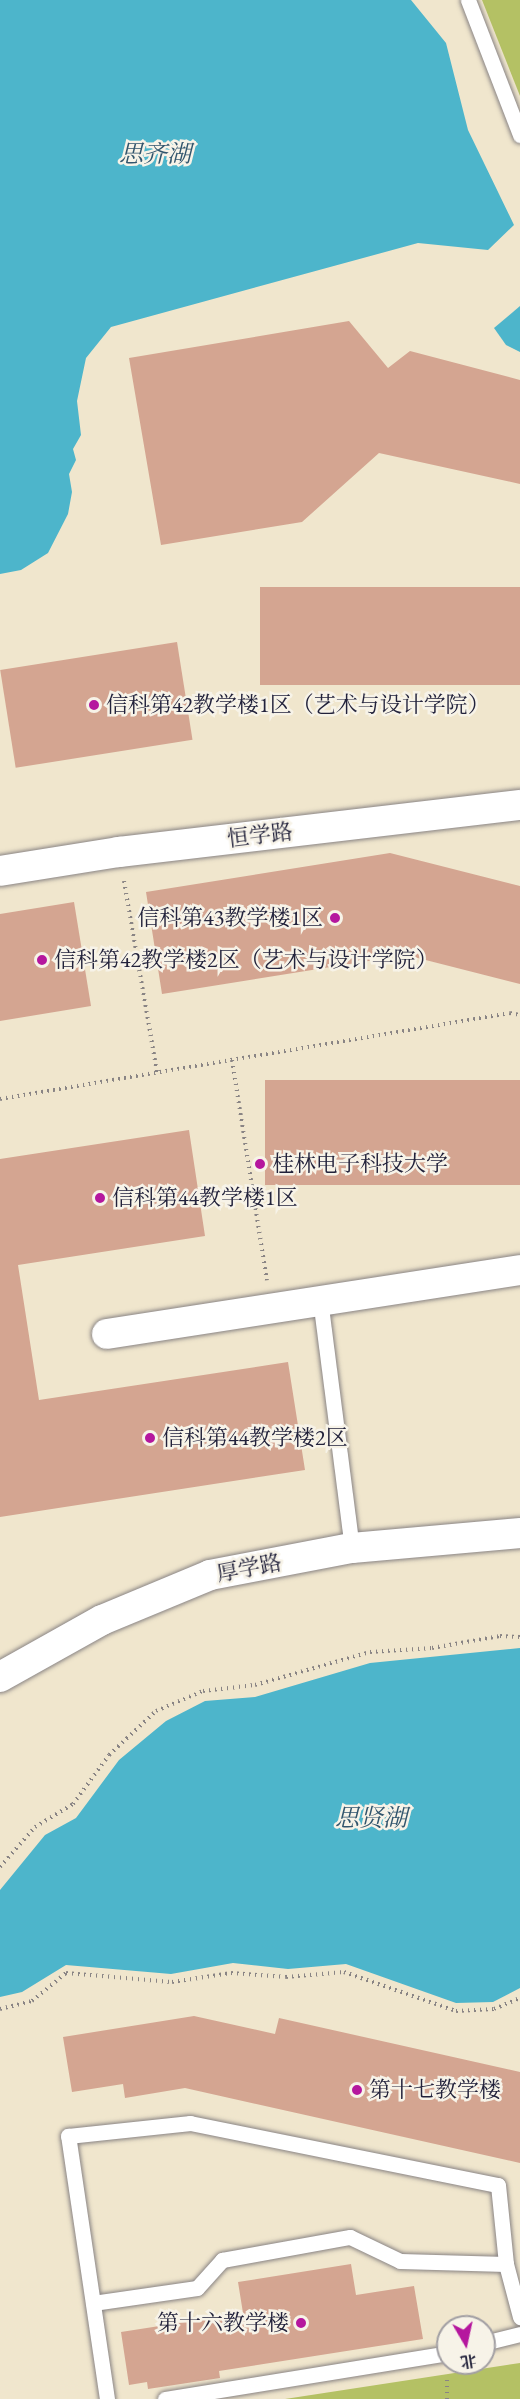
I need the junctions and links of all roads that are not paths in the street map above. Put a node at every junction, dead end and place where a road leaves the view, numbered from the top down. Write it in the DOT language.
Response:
graph roads {
  1 [pos="468,0"];
  2 [pos="520,135"];
  3 [pos="520,805"];
  4 [pos="0,871"];
  5 [pos="520,1270"];
  6 [pos="320,1299"];
  7 [pos="107,1334"];
  8 [pos="520,1533"];
  9 [pos="352,1548"];
  10 [pos="0,1677"];
  11 [pos="506,2264"];
  12 [pos="93,2302"];
  13 [pos="520,2317"];
  14 [pos="520,2334"];
  15 [pos="496,2340"];
  16 [pos="436,2355"];
  17 [pos="107,2399"];
  18 [pos="165,2399"];
  1 -- 2 [label="lane"];
  3 -- 4 [label="street, 恒学路"];
  5 -- 6 [label="street"];
  6 -- 7 [label="street"];
  6 -- 9 [label="lane"];
  8 -- 9 [label="street, 厚学路"];
  9 -- 10 [label="street, 厚学路"];
  11 -- 12 [label="lane"];
  11 -- 12 [label="lane"];
  11 -- 13 [label="lane"];
  12 -- 17 [label="lane"];
  14 -- 15 [label="lane"];
  16 -- 18 [label="lane"];
}
